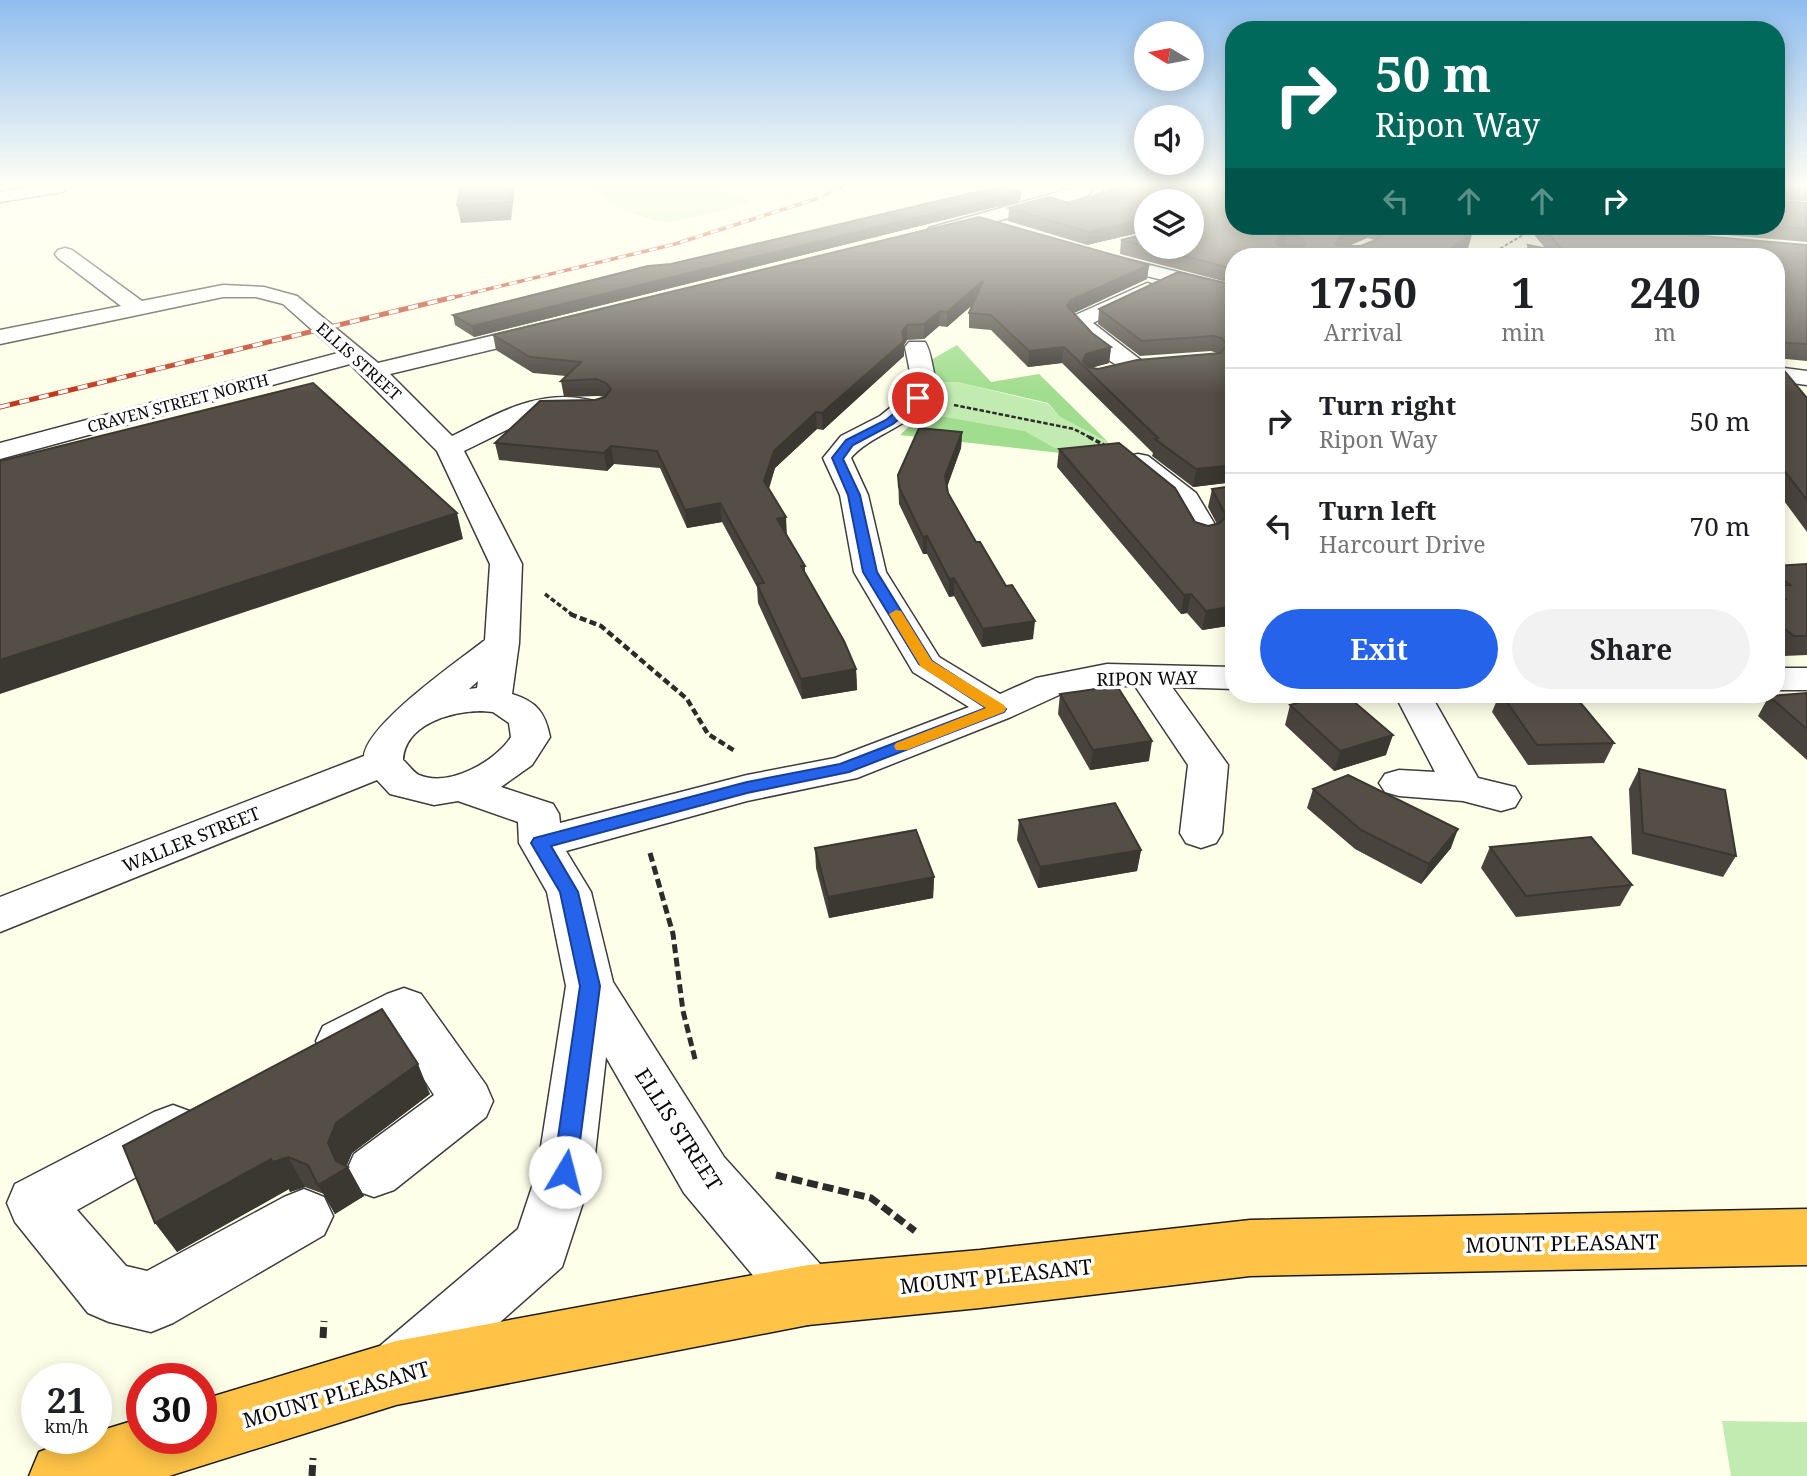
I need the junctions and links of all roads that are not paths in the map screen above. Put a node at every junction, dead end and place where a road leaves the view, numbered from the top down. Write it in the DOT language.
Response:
graph roads {
  1 [pos="68,256"];
  2 [pos="1090,256"];
  3 [pos="1171,278"];
  4 [pos="1225,290"];
  5 [pos="136,307"];
  6 [pos="561,326"];
  7 [pos="0,337"];
  8 [pos="917,347"];
  9 [pos="364,363"];
  10 [pos="1161,365"];
  11 [pos="1134,366"];
  12 [pos="1109,373"];
  13 [pos="1785,375"];
  14 [pos="1807,378"];
  15 [pos="598,406"];
  16 [pos="449,448"];
  17 [pos="0,451"];
  18 [pos="1133,458"];
  19 [pos="1205,533"];
  20 [pos="502,643"];
  21 [pos="1146,676"];
  22 [pos="1225,678"];
  23 [pos="1785,679"];
  24 [pos="1807,679"];
  25 [pos="493,701"];
  26 [pos="1417,703"];
  27 [pos="998,709"];
  28 [pos="416,716"];
  29 [pos="383,763"];
  30 [pos="505,770"];
  31 [pos="1399,783"];
  32 [pos="462,788"];
  33 [pos="1463,788"];
  34 [pos="1501,797"];
  35 [pos="539,829"];
  36 [pos="1200,833"];
  37 [pos="0,915"];
  38 [pos="590,986"];
  39 [pos="293,1067"];
  40 [pos="219,1105"];
  41 [pos="374,1172"];
  42 [pos="304,1216"];
  43 [pos="1807,1237"];
  44 [pos="808,1294"];
  45 [pos="396,1373"];
  46 [pos="217,1428"];
  47 [pos="133,1454"];
  48 [pos="64,1476"];
  1 -- 5 [label="street"];
  2 -- 3 [label="street"];
  3 -- 4 [label="street"];
  3 -- 11 [label="street"];
  5 -- 7 [label="street, ELLIS STREET"];
  5 -- 9 [label="street, ELLIS STREET"];
  6 -- 9 [label="street, CRAVEN STREET NORTH"];
  8 -- 27 [label="street"];
  9 -- 16 [label="street, ELLIS STREET"];
  9 -- 17 [label="street, CRAVEN STREET NORTH"];
  10 -- 11 [label="street"];
  11 -- 12 [label="street"];
  13 -- 14 [label="street"];
  15 -- 16 [label="street"];
  16 -- 20 [label="street, ELLIS STREET"];
  18 -- 19 [label="street"];
  20 -- 25 [label="street, ELLIS STREET"];
  20 -- 28 [label="street"];
  21 -- 22 [label="street, RIPON WAY"];
  21 -- 27 [label="street, RIPON WAY"];
  21 -- 36 [label="street"];
  23 -- 24 [label="street"];
  25 -- 28 [label="street"];
  25 -- 30 [label="street"];
  26 -- 33 [label="street"];
  27 -- 35 [label="street, RIPON WAY"];
  28 -- 29 [label="street"];
  29 -- 32 [label="street"];
  29 -- 37 [label="street, WALLER STREET"];
  30 -- 32 [label="street"];
  30 -- 35 [label="street, ELLIS STREET"];
  31 -- 33 [label="street"];
  32 -- 35 [label="street"];
  33 -- 34 [label="street"];
  35 -- 38 [label="street, ELLIS STREET"];
  38 -- 44 [label="street, ELLIS STREET"];
  38 -- 45 [label="street, ELLIS STREET"];
  39 -- 41 [label="street"];
  40 -- 42 [label="street"];
  43 -- 44 [label="highway, MOUNT PLEASANT"];
  44 -- 45 [label="highway, MOUNT PLEASANT"];
  45 -- 46 [label="highway, MOUNT PLEASANT"];
  47 -- 48 [label="highway"];
}
